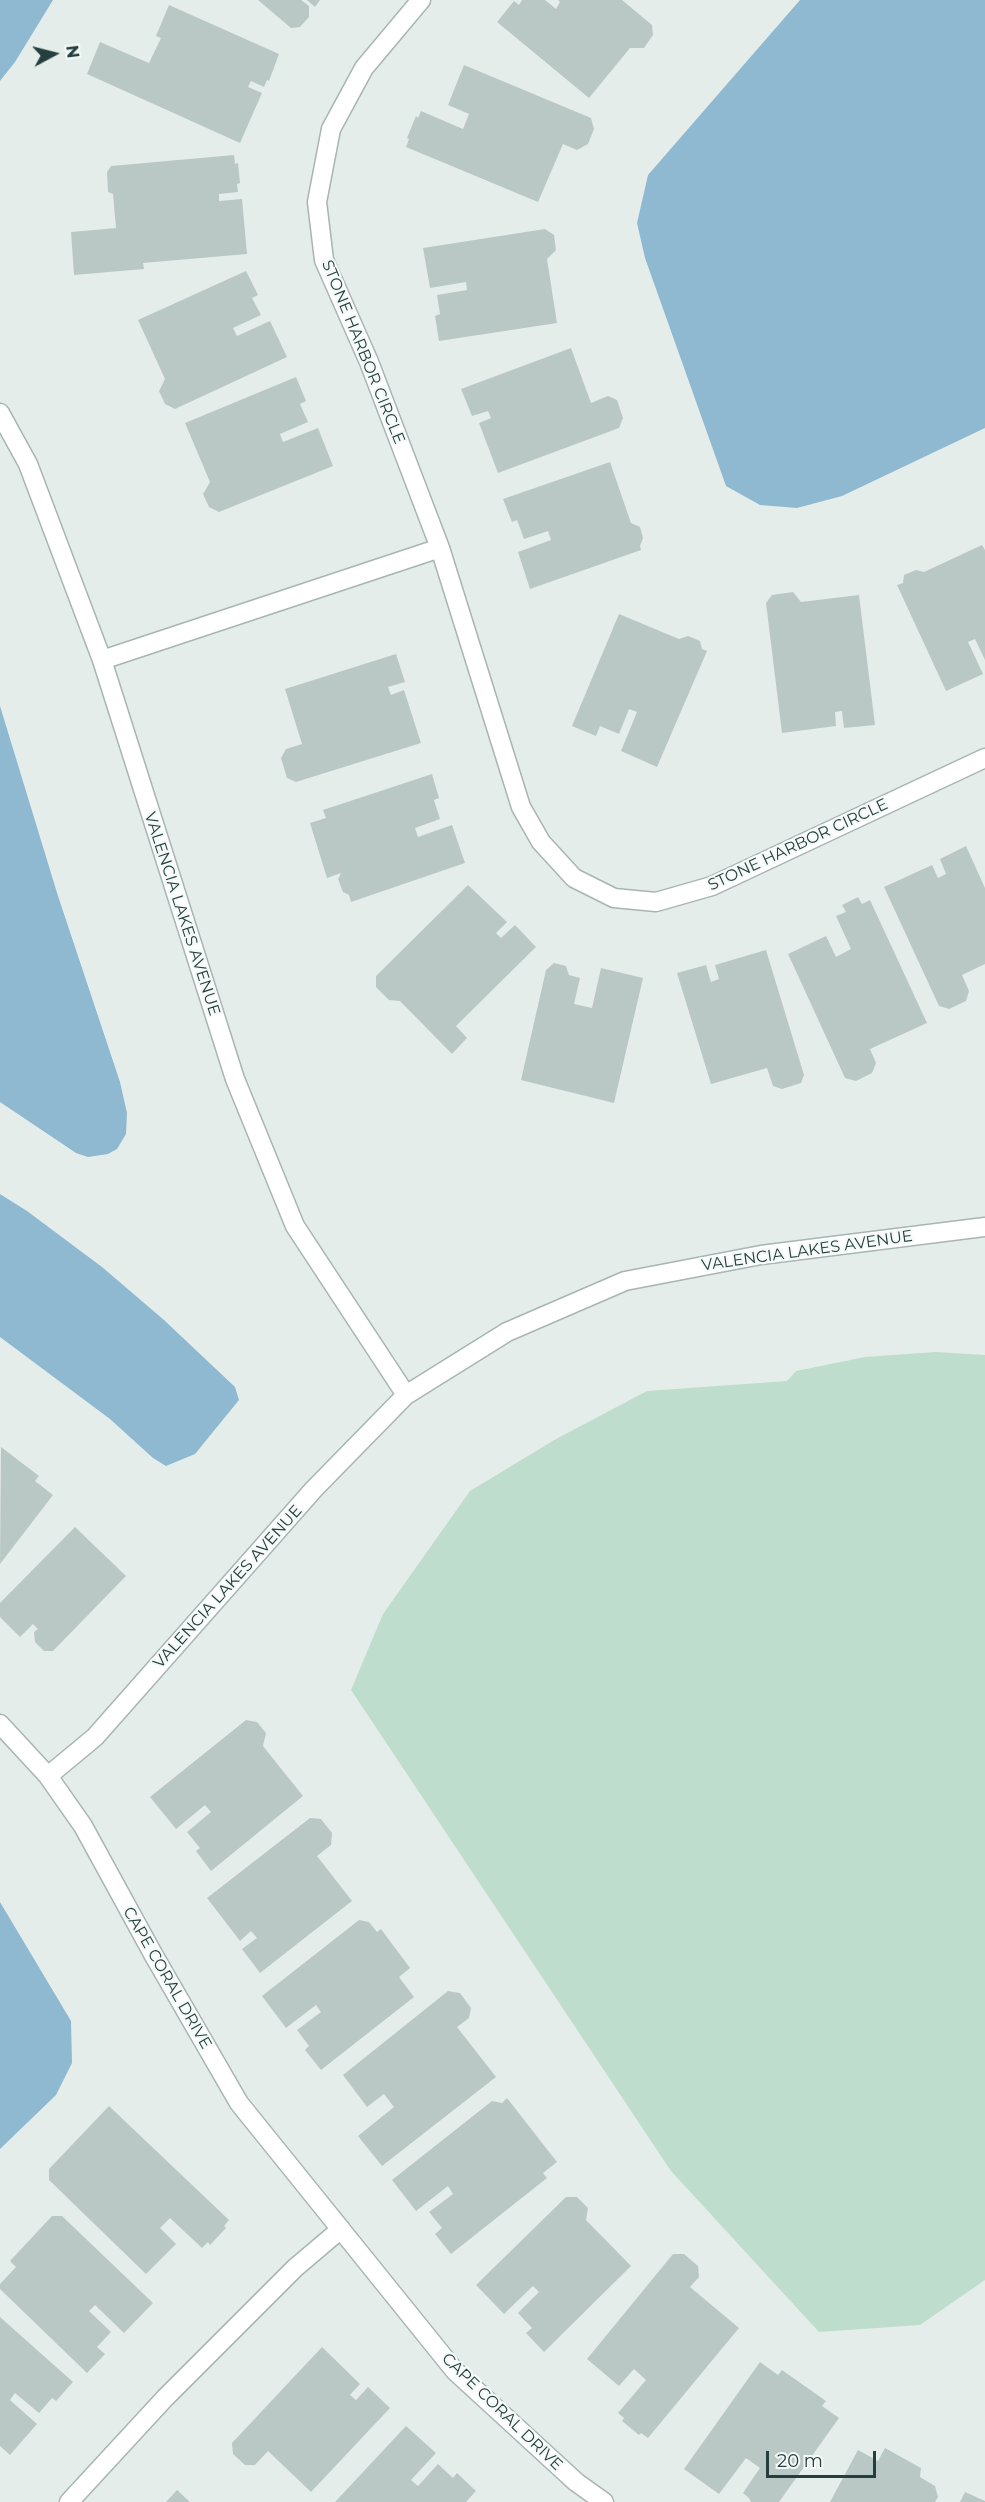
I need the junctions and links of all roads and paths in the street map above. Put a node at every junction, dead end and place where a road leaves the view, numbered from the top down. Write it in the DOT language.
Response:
graph roads {
  1 [pos="421,0"];
  2 [pos="0,413"];
  3 [pos="440,548"];
  4 [pos="102,660"];
  5 [pos="985,758"];
  6 [pos="985,1227"];
  7 [pos="406,1395"];
  8 [pos="0,1724"];
  9 [pos="48,1776"];
  10 [pos="341,2229"];
  11 [pos="69,2502"];
  12 [pos="604,2502"];
  1 -- 3 [label="street, STONE HARBOR CIRCLE"];
  2 -- 4 [label="street, VALENCIA LAKES AVENUE"];
  3 -- 4 [label="street"];
  3 -- 5 [label="street, STONE HARBOR CIRCLE"];
  4 -- 7 [label="street, VALENCIA LAKES AVENUE"];
  6 -- 7 [label="street, VALENCIA LAKES AVENUE"];
  7 -- 9 [label="street, VALENCIA LAKES AVENUE"];
  8 -- 9 [label="street, CAPE CORAL DRIVE"];
  9 -- 10 [label="street, CAPE CORAL DRIVE"];
  10 -- 11 [label="street"];
  10 -- 12 [label="street, CAPE CORAL DRIVE"];
}
